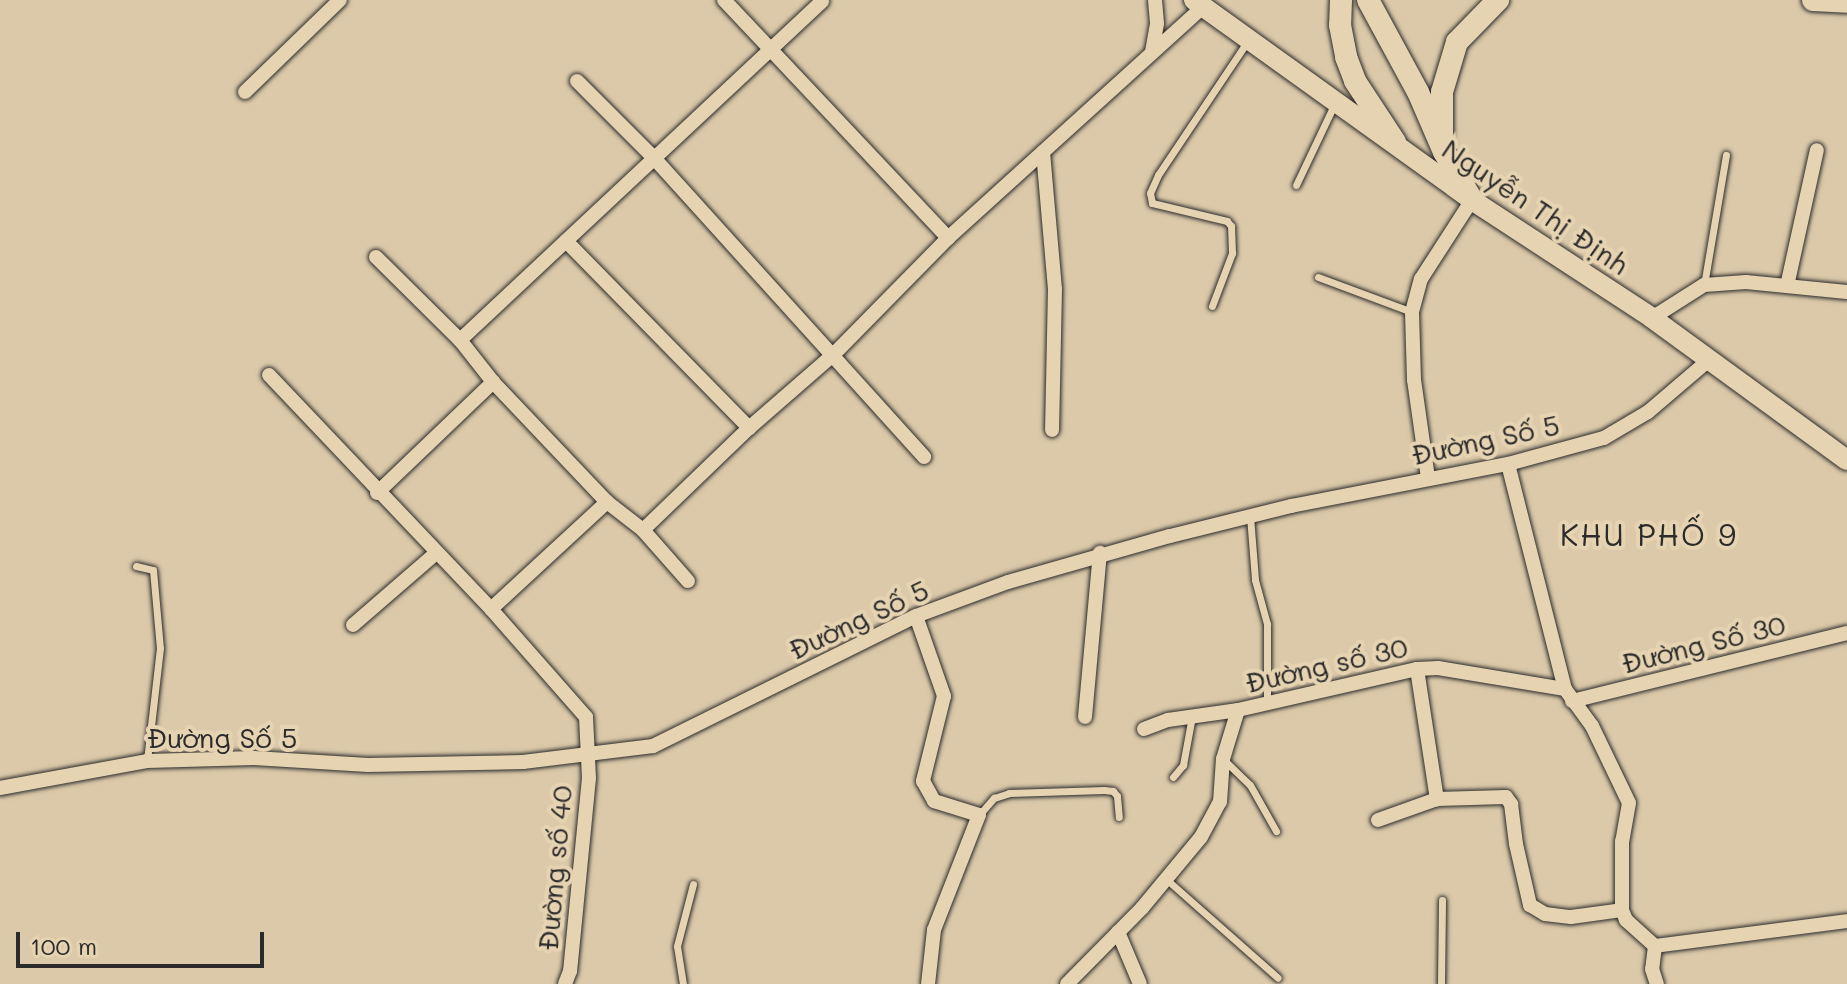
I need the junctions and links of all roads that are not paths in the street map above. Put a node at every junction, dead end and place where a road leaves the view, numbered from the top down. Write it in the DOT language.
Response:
graph roads {
  1 [pos="340,0"];
  2 [pos="724,0"];
  3 [pos="1155,0"];
  4 [pos="1341,0"];
  5 [pos="1368,0"];
  6 [pos="1498,0"];
  7 [pos="1813,0"];
  8 [pos="822,1"];
  9 [pos="1847,2"];
  10 [pos="1199,3"];
  11 [pos="1249,39"];
  12 [pos="770,47"];
  13 [pos="1152,53"];
  14 [pos="577,81"];
  15 [pos="245,92"];
  16 [pos="1336,100"];
  17 [pos="1395,142"];
  18 [pos="1817,150"];
  19 [pos="1043,152"];
  20 [pos="1444,152"];
  21 [pos="1726,155"];
  22 [pos="654,158"];
  23 [pos="1296,185"];
  24 [pos="1472,200"];
  25 [pos="948,238"];
  26 [pos="566,241"];
  27 [pos="376,257"];
  28 [pos="1318,277"];
  29 [pos="1704,285"];
  30 [pos="1787,286"];
  31 [pos="1847,292"];
  32 [pos="1212,306"];
  33 [pos="1412,312"];
  34 [pos="1652,318"];
  35 [pos="460,340"];
  36 [pos="833,355"];
  37 [pos="1710,359"];
  38 [pos="269,375"];
  39 [pos="493,382"];
  40 [pos="749,428"];
  41 [pos="1052,430"];
  42 [pos="924,457"];
  43 [pos="1847,460"];
  44 [pos="1508,464"];
  45 [pos="1428,478"];
  46 [pos="377,493"];
  47 [pos="607,502"];
  48 [pos="1250,516"];
  49 [pos="643,530"];
  50 [pos="436,553"];
  51 [pos="1100,553"];
  52 [pos="136,566"];
  53 [pos="688,581"];
  54 [pos="491,609"];
  55 [pos="916,616"];
  56 [pos="353,625"];
  57 [pos="1847,633"];
  58 [pos="1417,669"];
  59 [pos="1568,695"];
  60 [pos="1267,703"];
  61 [pos="1238,710"];
  62 [pos="1192,716"];
  63 [pos="1085,717"];
  64 [pos="1144,729"];
  65 [pos="589,756"];
  66 [pos="1223,759"];
  67 [pos="147,761"];
  68 [pos="1173,777"];
  69 [pos="0,788"];
  70 [pos="1437,799"];
  71 [pos="979,815"];
  72 [pos="1119,817"];
  73 [pos="1378,820"];
  74 [pos="1276,831"];
  75 [pos="1166,879"];
  76 [pos="693,884"];
  77 [pos="1442,900"];
  78 [pos="1622,910"];
  79 [pos="1847,921"];
  80 [pos="1118,932"];
  81 [pos="1655,946"];
  82 [pos="1278,978"];
  83 [pos="565,984"];
  84 [pos="683,984"];
  85 [pos="928,984"];
  86 [pos="1067,984"];
  87 [pos="1140,984"];
  88 [pos="1441,984"];
  89 [pos="1657,984"];
  1 -- 15 [label="street"];
  2 -- 12 [label="street"];
  3 -- 13 [label="street"];
  4 -- 17 [label="main road"];
  5 -- 20 [label="main road"];
  6 -- 20 [label="main road"];
  7 -- 9 [label="main road"];
  8 -- 12 [label="street"];
  10 -- 11 [label="main road, Nguyễn Thị Định"];
  10 -- 13 [label="street"];
  11 -- 16 [label="main road, Nguyễn Thị Định"];
  11 -- 32 [label="lane"];
  12 -- 22 [label="street"];
  12 -- 25 [label="street"];
  13 -- 19 [label="street"];
  14 -- 22 [label="street"];
  16 -- 17 [label="main road, Nguyễn Thị Định"];
  16 -- 23 [label="lane"];
  17 -- 24 [label="main road, Nguyễn Thị Định"];
  18 -- 30 [label="street"];
  19 -- 25 [label="street"];
  19 -- 41 [label="street"];
  20 -- 24 [label="main road"];
  21 -- 29 [label="lane"];
  22 -- 26 [label="street"];
  22 -- 36 [label="street"];
  24 -- 33 [label="street"];
  24 -- 34 [label="main road, Nguyễn Thị Định"];
  25 -- 36 [label="street"];
  26 -- 35 [label="street"];
  26 -- 40 [label="street"];
  27 -- 35 [label="street"];
  28 -- 33 [label="lane"];
  29 -- 30 [label="street"];
  29 -- 34 [label="street"];
  30 -- 31 [label="street"];
  33 -- 45 [label="street"];
  34 -- 37 [label="main road, Nguyễn Thị Định"];
  35 -- 39 [label="street"];
  36 -- 40 [label="street"];
  36 -- 42 [label="street"];
  37 -- 43 [label="main road, Nguyễn Thị Định"];
  37 -- 44 [label="street, Đường Số 5"];
  38 -- 46 [label="street, Đường số 40"];
  39 -- 46 [label="street"];
  39 -- 47 [label="street"];
  40 -- 49 [label="street"];
  44 -- 45 [label="street, Đường Số 5"];
  44 -- 59 [label="street"];
  45 -- 48 [label="street, Đường Số 5"];
  46 -- 50 [label="street, Đường số 40"];
  47 -- 49 [label="street"];
  47 -- 54 [label="street"];
  48 -- 51 [label="street, Đường Số 5"];
  48 -- 60 [label="lane"];
  49 -- 53 [label="street"];
  50 -- 54 [label="street, Đường số 40"];
  50 -- 56 [label="street"];
  51 -- 55 [label="street, Đường Số 5"];
  51 -- 63 [label="street"];
  52 -- 67 [label="lane"];
  54 -- 65 [label="street, Đường số 40"];
  55 -- 65 [label="street, Đường Số 5"];
  55 -- 71 [label="street"];
  57 -- 59 [label="street, Đường Số 30"];
  58 -- 59 [label="street, Đường số 30"];
  58 -- 60 [label="street, Đường số 30"];
  58 -- 70 [label="street"];
  59 -- 78 [label="street"];
  60 -- 61 [label="street, Đường số 30"];
  61 -- 62 [label="street"];
  61 -- 66 [label="street, Đường số 30"];
  62 -- 64 [label="street"];
  62 -- 68 [label="lane"];
  65 -- 67 [label="street, Đường Số 5"];
  65 -- 83 [label="street, Đường số 40"];
  66 -- 74 [label="lane"];
  66 -- 75 [label="street, Đường số 30"];
  67 -- 69 [label="street, Đường Số 5"];
  70 -- 73 [label="street"];
  70 -- 78 [label="street"];
  71 -- 72 [label="lane"];
  71 -- 85 [label="street"];
  75 -- 80 [label="street, Đường số 30"];
  75 -- 82 [label="lane"];
  76 -- 84 [label="lane"];
  77 -- 88 [label="lane"];
  78 -- 81 [label="street"];
  79 -- 81 [label="street"];
  80 -- 86 [label="street, Đường số 30"];
  80 -- 87 [label="street"];
  81 -- 89 [label="street"];
}
